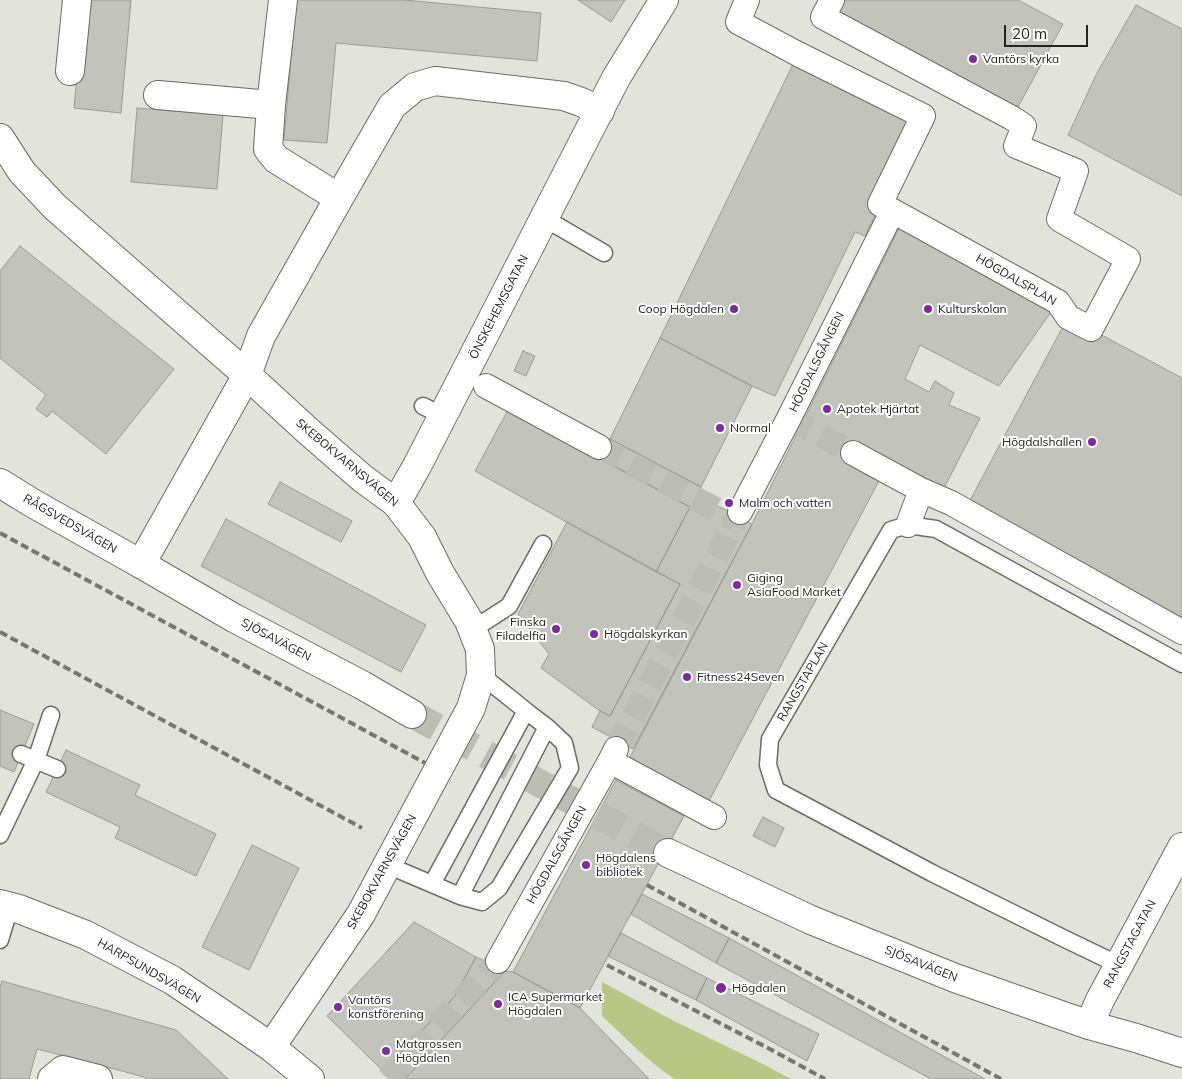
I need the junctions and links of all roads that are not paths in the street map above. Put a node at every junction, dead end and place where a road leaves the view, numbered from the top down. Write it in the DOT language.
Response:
graph roads {
  1 [pos="77,0"];
  2 [pos="283,0"];
  3 [pos="664,0"];
  4 [pos="747,0"];
  5 [pos="832,0"];
  6 [pos="70,71"];
  7 [pos="158,95"];
  8 [pos="271,105"];
  9 [pos="600,111"];
  10 [pos="0,138"];
  11 [pos="339,198"];
  12 [pos="892,212"];
  13 [pos="544,218"];
  14 [pos="604,253"];
  15 [pos="247,375"];
  16 [pos="486,386"];
  17 [pos="599,447"];
  18 [pos="853,453"];
  19 [pos="0,483"];
  20 [pos="921,490"];
  21 [pos="396,503"];
  22 [pos="740,512"];
  23 [pos="908,525"];
  24 [pos="543,544"];
  25 [pos="141,564"];
  26 [pos="472,630"];
  27 [pos="1182,632"];
  28 [pos="1182,664"];
  29 [pos="481,675"];
  30 [pos="526,711"];
  31 [pos="412,714"];
  32 [pos="51,715"];
  33 [pos="547,727"];
  34 [pos="28,757"];
  35 [pos="57,769"];
  36 [pos="714,817"];
  37 [pos="0,835"];
  38 [pos="668,853"];
  39 [pos="1179,861"];
  40 [pos="387,865"];
  41 [pos="432,884"];
  42 [pos="460,896"];
  43 [pos="5,906"];
  44 [pos="0,940"];
  45 [pos="498,961"];
  46 [pos="1119,965"];
  47 [pos="1090,1024"];
  48 [pos="271,1047"];
  49 [pos="1182,1053"];
  50 [pos="52,1079"];
  51 [pos="98,1079"];
  52 [pos="310,1079"];
  1 -- 6 [label="street"];
  2 -- 8 [label="street"];
  3 -- 9 [label="street, ÖNSKEHEMSGATAN"];
  4 -- 12 [label="street"];
  5 -- 12 [label="street, HÖGDALSPLAN"];
  7 -- 8 [label="street"];
  8 -- 11 [label="street"];
  9 -- 11 [label="street"];
  9 -- 13 [label="street, ÖNSKEHEMSGATAN"];
  10 -- 15 [label="street, SKEBOKVARNSVÄGEN"];
  11 -- 15 [label="street"];
  12 -- 22 [label="street, HÖGDALSGÅNGEN"];
  13 -- 14 [label="lane"];
  13 -- 21 [label="street, ÖNSKEHEMSGATAN"];
  15 -- 21 [label="street, SKEBOKVARNSVÄGEN"];
  15 -- 25 [label="street"];
  16 -- 17 [label="street"];
  18 -- 20 [label="street"];
  19 -- 25 [label="street, RÅGSVEDSVÄGEN"];
  20 -- 23 [label="street"];
  20 -- 27 [label="street"];
  21 -- 26 [label="street, SKEBOKVARNSVÄGEN"];
  23 -- 28 [label="lane"];
  23 -- 46 [label="lane, RANGSTAPLAN"];
  24 -- 26 [label="lane"];
  25 -- 31 [label="street, SJÖSAVÄGEN"];
  26 -- 29 [label="street, SKEBOKVARNSVÄGEN"];
  29 -- 30 [label="lane"];
  29 -- 40 [label="street, SKEBOKVARNSVÄGEN"];
  30 -- 33 [label="lane"];
  30 -- 41 [label="lane"];
  32 -- 34 [label="lane"];
  33 -- 42 [label="lane"];
  33 -- 42 [label="lane"];
  34 -- 35 [label="lane"];
  34 -- 37 [label="lane"];
  36 -- 45 [label="street, HÖGDALSGÅNGEN"];
  38 -- 47 [label="street, SJÖSAVÄGEN"];
  39 -- 46 [label="street, RANGSTAGATAN"];
  40 -- 41 [label="lane"];
  40 -- 48 [label="street, SKEBOKVARNSVÄGEN"];
  41 -- 42 [label="lane"];
  43 -- 44 [label="lane"];
  43 -- 48 [label="street, HARPSUNDSVÄGEN"];
  46 -- 47 [label="street, RANGSTAGATAN"];
  47 -- 49 [label="street, SJÖSAVÄGEN"];
  48 -- 52 [label="street, HARPSUNDSVÄGEN"];
  50 -- 51 [label="street"];
}
